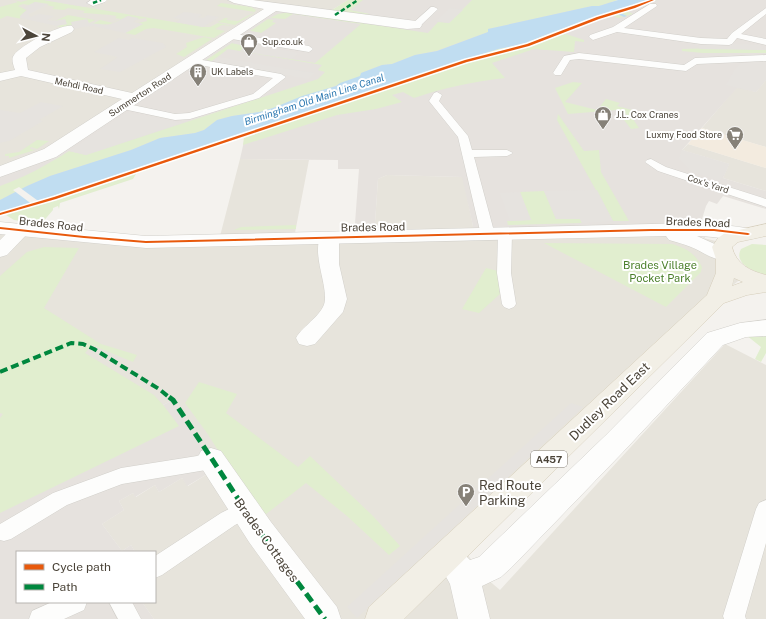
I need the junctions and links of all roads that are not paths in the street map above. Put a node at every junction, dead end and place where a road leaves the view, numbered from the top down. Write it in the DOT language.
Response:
graph roads {
  1 [pos="234,0"];
  2 [pos="653,6"];
  3 [pos="274,7"];
  4 [pos="434,9"];
  5 [pos="766,10"];
  6 [pos="416,25"];
  7 [pos="616,28"];
  8 [pos="68,29"];
  9 [pos="24,35"];
  10 [pos="735,35"];
  11 [pos="229,36"];
  12 [pos="593,37"];
  13 [pos="46,39"];
  14 [pos="766,42"];
  15 [pos="309,49"];
  16 [pos="766,58"];
  17 [pos="191,61"];
  18 [pos="22,72"];
  19 [pos="558,73"];
  20 [pos="0,77"];
  21 [pos="437,96"];
  22 [pos="136,98"];
  23 [pos="124,106"];
  24 [pos="508,153"];
  25 [pos="467,154"];
  26 [pos="651,162"];
  27 [pos="0,172"];
  28 [pos="766,203"];
  29 [pos="0,228"];
  30 [pos="20,230"];
  31 [pos="651,230"];
  32 [pos="497,234"];
  33 [pos="758,234"];
  34 [pos="329,238"];
  35 [pos="0,251"];
  36 [pos="724,258"];
  37 [pos="766,282"];
  38 [pos="766,286"];
  39 [pos="716,298"];
  40 [pos="509,304"];
  41 [pos="766,328"];
  42 [pos="307,338"];
  43 [pos="211,459"];
  44 [pos="766,509"];
  45 [pos="245,510"];
  46 [pos="4,532"];
  47 [pos="156,567"];
  48 [pos="456,567"];
  49 [pos="74,603"];
  50 [pos="40,619"];
  51 [pos="325,619"];
  52 [pos="381,619"];
  53 [pos="474,619"];
  54 [pos="735,619"];
  1 -- 3 [label="street"];
  2 -- 7 [label="lane"];
  3 -- 6 [label="street"];
  3 -- 11 [label="street, Summerton Road"];
  4 -- 6 [label="lane"];
  5 -- 10 [label="lane"];
  7 -- 10 [label="lane"];
  7 -- 12 [label="lane"];
  8 -- 13 [label="street"];
  9 -- 13 [label="street"];
  10 -- 14 [label="lane"];
  11 -- 15 [label="lane"];
  11 -- 17 [label="street, Summerton Road"];
  13 -- 18 [label="street"];
  16 -- 19 [label="lane"];
  17 -- 22 [label="street, Summerton Road"];
  17 -- 23 [label="lane"];
  18 -- 20 [label="street, Mehdi Road"];
  18 -- 22 [label="street, Mehdi Road"];
  21 -- 25 [label="lane"];
  22 -- 23 [label="street, Summerton Road"];
  23 -- 27 [label="street, Summerton Road"];
  24 -- 25 [label="lane"];
  25 -- 32 [label="lane"];
  26 -- 28 [label="lane, Cox's Yard"];
  29 -- 30 [label="street, Brades Road"];
  30 -- 34 [label="street, Brades Road"];
  30 -- 35 [label="street"];
  31 -- 32 [label="street, Brades Road"];
  31 -- 33 [label="street, Brades Road"];
  31 -- 36 [label="street, Brades Road"];
  32 -- 34 [label="street, Brades Road"];
  32 -- 40 [label="lane"];
  33 -- 36 [label="main road, Dudley Road East"];
  34 -- 42 [label="street"];
  36 -- 37 [label="main road"];
  36 -- 39 [label="main road, Dudley Road East / A457"];
  38 -- 39 [label="main road, Dudley Road East / A457"];
  39 -- 48 [label="main road, Dudley Road East / A457"];
  41 -- 48 [label="street, Dudley Road East"];
  43 -- 45 [label="street, Brades Cottages"];
  43 -- 46 [label="lane"];
  44 -- 54 [label="lane"];
  45 -- 47 [label="lane"];
  45 -- 51 [label="street, Brades Cottages"];
  48 -- 52 [label="main road, Dudley Road East / A457"];
  48 -- 53 [label="street"];
  49 -- 50 [label="lane"];
}
